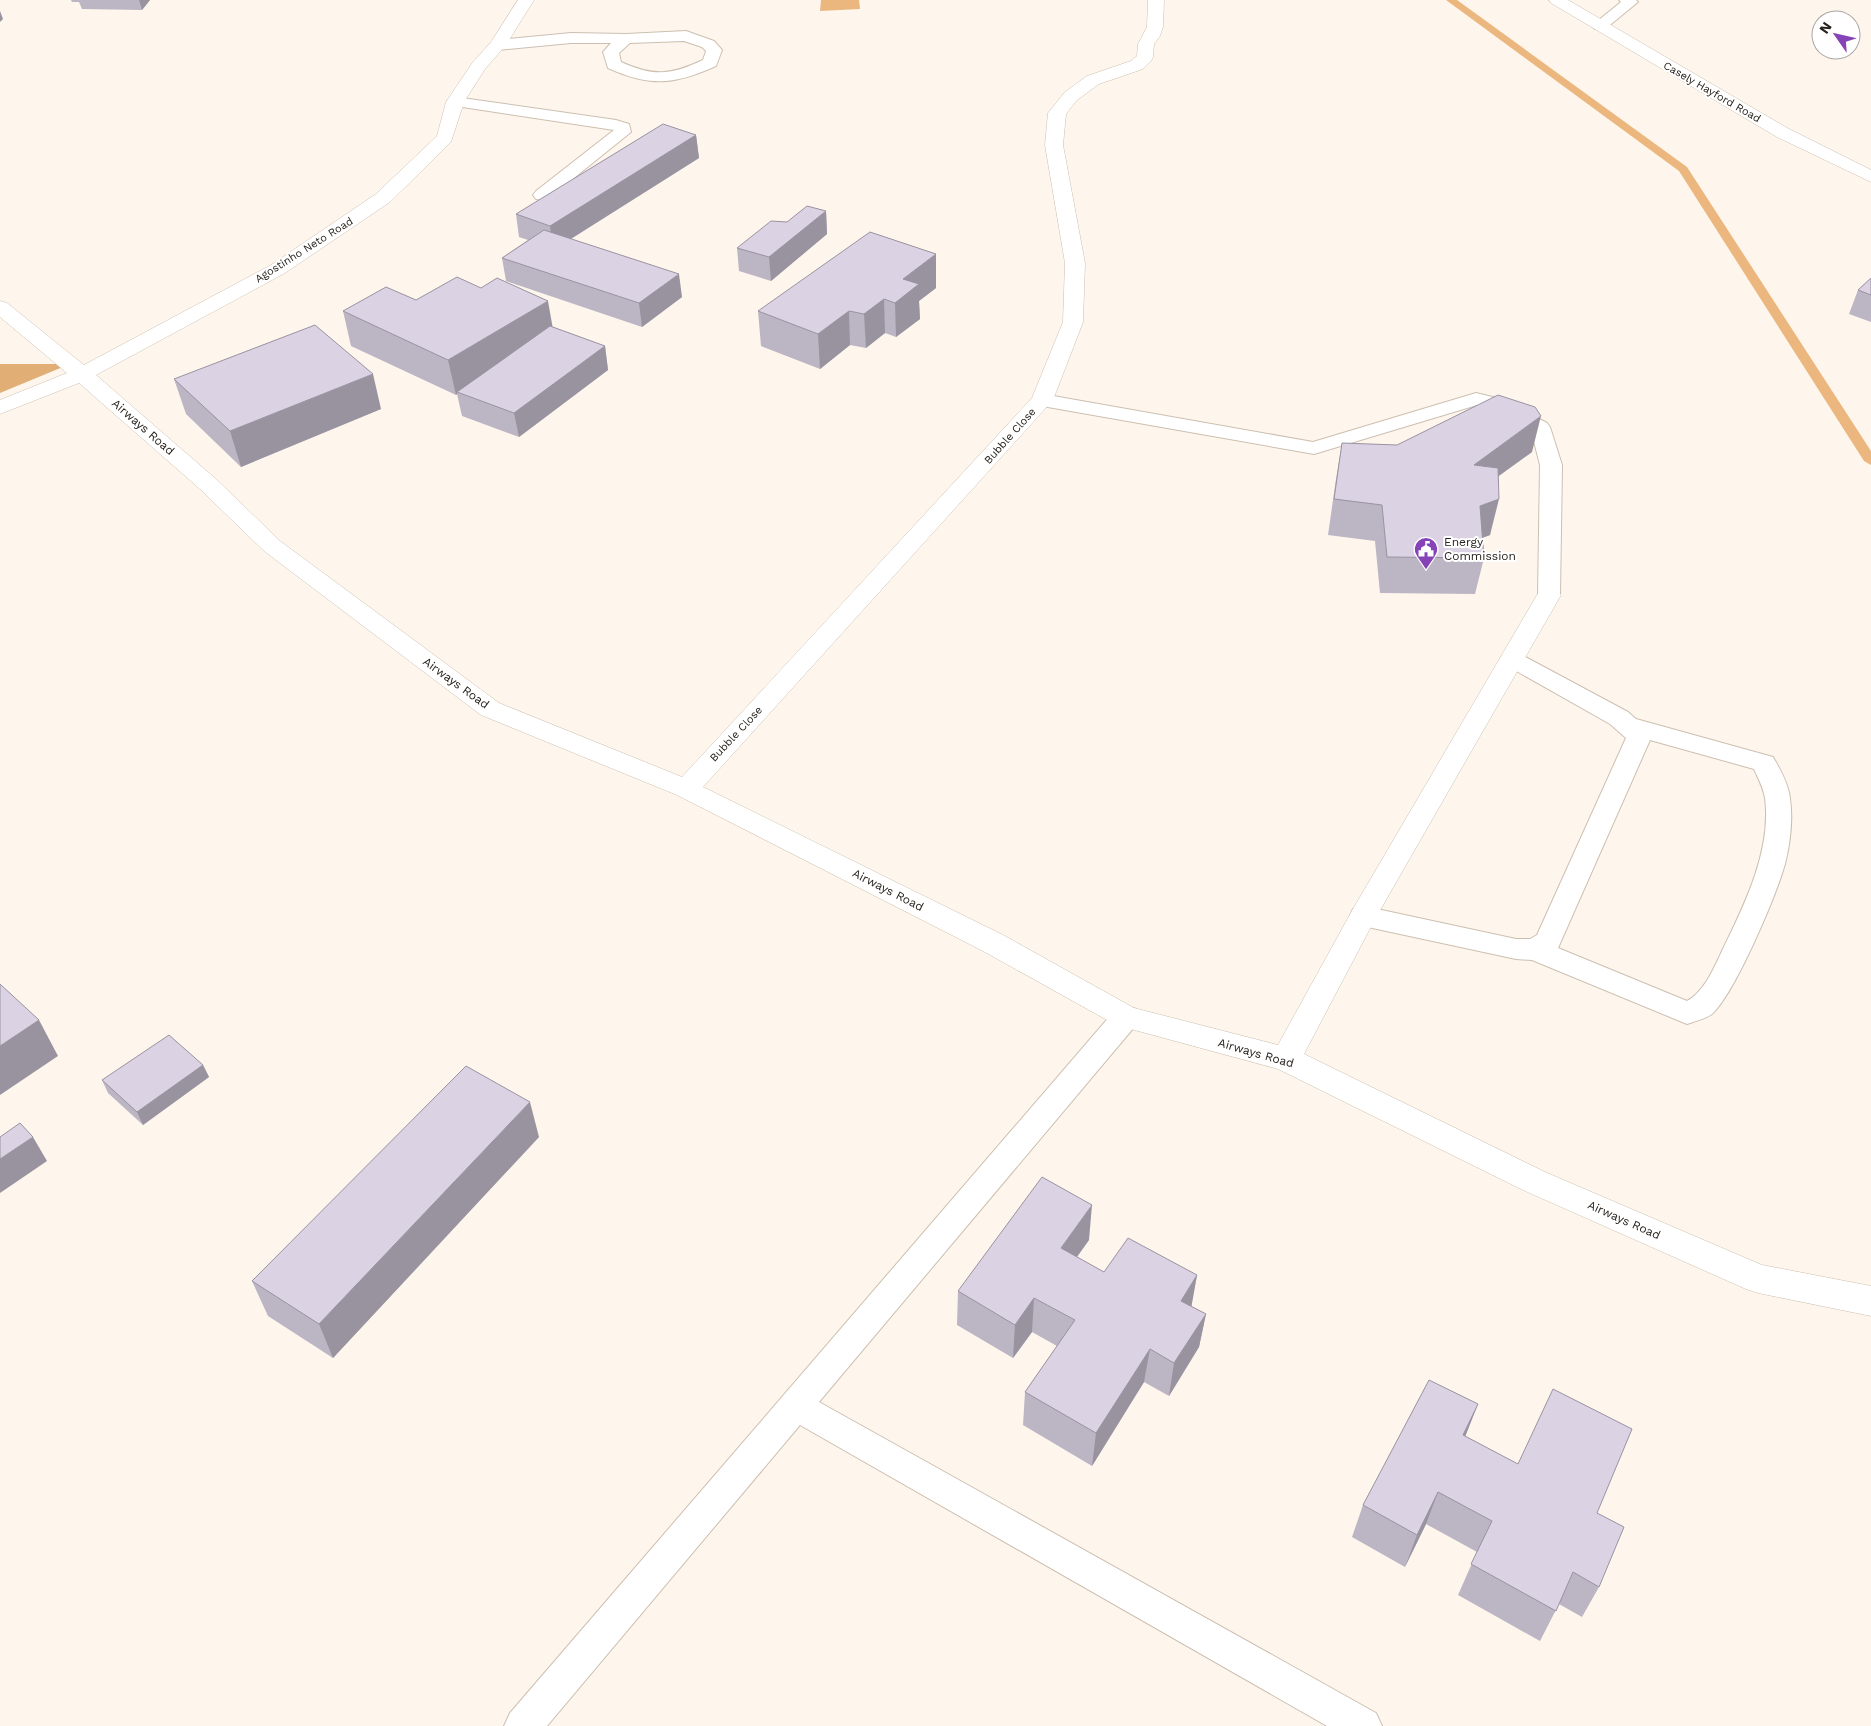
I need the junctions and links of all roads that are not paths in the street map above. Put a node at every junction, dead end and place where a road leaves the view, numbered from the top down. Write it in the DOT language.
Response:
graph roads {
  1 [pos="526,0"];
  2 [pos="1156,0"];
  3 [pos="1557,0"];
  4 [pos="1634,1"];
  5 [pos="1600,26"];
  6 [pos="626,39"];
  7 [pos="498,45"];
  8 [pos="455,102"];
  9 [pos="1871,177"];
  10 [pos="542,195"];
  11 [pos="0,307"];
  12 [pos="82,374"];
  13 [pos="1042,400"];
  14 [pos="0,408"];
  15 [pos="1549,595"];
  16 [pos="1512,659"];
  17 [pos="1630,726"];
  18 [pos="686,789"];
  19 [pos="1363,916"];
  20 [pos="1534,950"];
  21 [pos="1126,1017"];
  22 [pos="1286,1059"];
  23 [pos="1871,1301"];
  24 [pos="796,1406"];
  25 [pos="523,1726"];
  26 [pos="1363,1726"];
  1 -- 7 [label="street, Agostinho Neto Road"];
  2 -- 13 [label="street, Bubble Close"];
  3 -- 5 [label="street, Casely Hayford Road"];
  4 -- 5 [label="lane"];
  5 -- 9 [label="street, Casely Hayford Road"];
  6 -- 6 [label="lane"];
  6 -- 7 [label="lane"];
  7 -- 8 [label="street, Agostinho Neto Road"];
  8 -- 10 [label="lane"];
  8 -- 12 [label="street, Agostinho Neto Road"];
  11 -- 12 [label="street, Airways Road"];
  12 -- 14 [label="street, Agostinho Neto Road"];
  12 -- 18 [label="street, Airways Road"];
  13 -- 15 [label="lane"];
  13 -- 18 [label="street, Bubble Close"];
  15 -- 16 [label="street"];
  16 -- 17 [label="lane"];
  16 -- 19 [label="street"];
  17 -- 20 [label="lane"];
  17 -- 20 [label="lane"];
  18 -- 21 [label="street, Airways Road"];
  19 -- 20 [label="lane"];
  19 -- 22 [label="street"];
  21 -- 22 [label="street, Airways Road"];
  21 -- 24 [label="lane"];
  22 -- 23 [label="street, Airways Road"];
  24 -- 25 [label="lane"];
  24 -- 26 [label="lane"];
}
